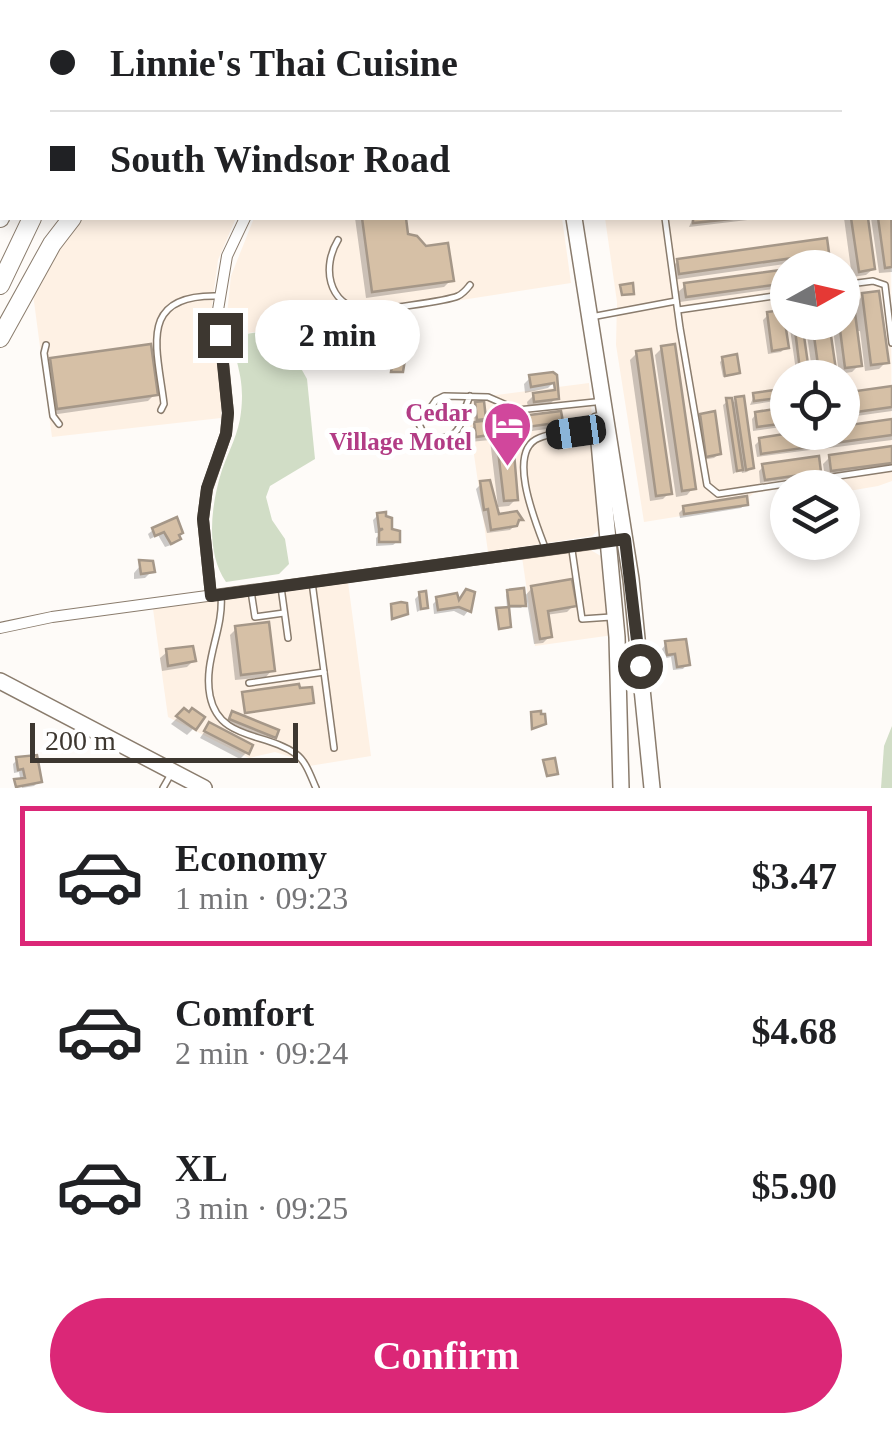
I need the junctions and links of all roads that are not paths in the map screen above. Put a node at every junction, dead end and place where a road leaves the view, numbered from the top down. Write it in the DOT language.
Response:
graph roads {
  1 [pos="31,220"];
  2 [pos="70,220"];
  3 [pos="245,220"];
  4 [pos="574,220"];
  5 [pos="665,220"];
  6 [pos="338,240"];
  7 [pos="860,282"];
  8 [pos="0,285"];
  9 [pos="470,285"];
  10 [pos="220,296"];
  11 [pos="770,297"];
  12 [pos="676,301"];
  13 [pos="678,310"];
  14 [pos="588,317"];
  15 [pos="0,338"];
  16 [pos="892,343"];
  17 [pos="46,345"];
  18 [pos="596,372"];
  19 [pos="470,396"];
  20 [pos="595,402"];
  21 [pos="161,410"];
  22 [pos="58,424"];
  23 [pos="598,428"];
  24 [pos="892,468"];
  25 [pos="617,540"];
  26 [pos="571,547"];
  27 [pos="546,550"];
  28 [pos="312,582"];
  29 [pos="281,587"];
  30 [pos="251,591"];
  31 [pos="216,596"];
  32 [pos="284,614"];
  33 [pos="616,616"];
  34 [pos="0,628"];
  35 [pos="288,638"];
  36 [pos="324,672"];
  37 [pos="0,681"];
  38 [pos="248,683"];
  39 [pos="334,748"];
  40 [pos="173,772"];
  41 [pos="163,788"];
  42 [pos="204,788"];
  43 [pos="316,788"];
  44 [pos="621,788"];
  45 [pos="652,788"];
  1 -- 8 [label="highway"];
  2 -- 15 [label="highway"];
  3 -- 10 [label="street"];
  4 -- 14 [label="main road"];
  5 -- 12 [label="lane"];
  6 -- 9 [label="lane"];
  7 -- 16 [label="lane"];
  10 -- 21 [label="lane"];
  10 -- 31 [label="street"];
  11 -- 13 [label="lane"];
  12 -- 13 [label="lane"];
  12 -- 14 [label="lane"];
  13 -- 24 [label="lane"];
  14 -- 18 [label="main road"];
  17 -- 22 [label="lane"];
  18 -- 20 [label="main road"];
  18 -- 25 [label="main road"];
  19 -- 19 [label="lane"];
  19 -- 20 [label="lane"];
  20 -- 23 [label="main road"];
  23 -- 25 [label="main road"];
  23 -- 27 [label="lane"];
  25 -- 26 [label="street"];
  25 -- 33 [label="main road"];
  25 -- 45 [label="main road"];
  26 -- 27 [label="street"];
  26 -- 33 [label="lane"];
  27 -- 28 [label="street"];
  28 -- 29 [label="street"];
  28 -- 36 [label="lane"];
  29 -- 30 [label="street"];
  29 -- 32 [label="lane"];
  30 -- 31 [label="street"];
  30 -- 32 [label="lane"];
  31 -- 34 [label="street"];
  31 -- 43 [label="lane"];
  32 -- 35 [label="lane"];
  33 -- 44 [label="main road"];
  36 -- 38 [label="lane"];
  36 -- 39 [label="lane"];
  37 -- 40 [label="main road"];
  40 -- 41 [label="lane"];
  40 -- 42 [label="main road"];
}
